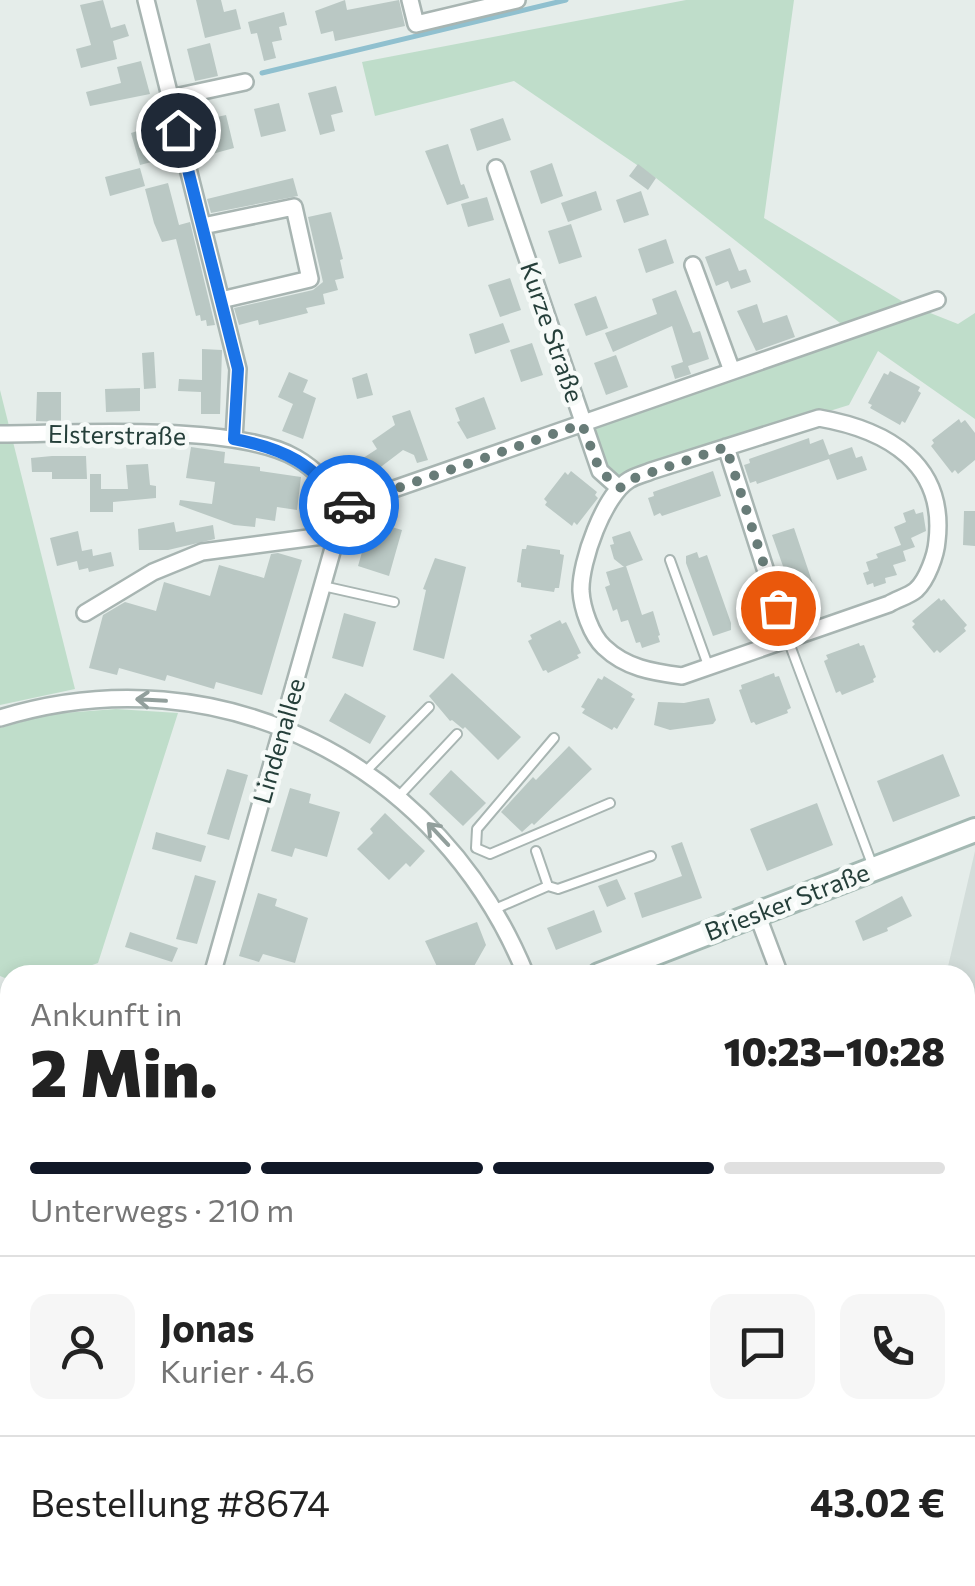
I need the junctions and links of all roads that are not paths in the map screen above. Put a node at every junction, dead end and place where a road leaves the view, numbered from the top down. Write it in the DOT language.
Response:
graph roads {
  1 [pos="146,0"];
  2 [pos="410,0"];
  3 [pos="516,0"];
  4 [pos="245,82"];
  5 [pos="170,98"];
  6 [pos="496,168"];
  7 [pos="203,226"];
  8 [pos="693,265"];
  9 [pos="221,300"];
  10 [pos="937,300"];
  11 [pos="732,370"];
  12 [pos="582,424"];
  13 [pos="0,434"];
  14 [pos="234,439"];
  15 [pos="726,447"];
  16 [pos="620,488"];
  17 [pos="345,506"];
  18 [pos="338,534"];
  19 [pos="670,560"];
  20 [pos="323,586"];
  21 [pos="394,602"];
  22 [pos="85,613"];
  23 [pos="788,640"];
  24 [pos="709,668"];
  25 [pos="429,708"];
  26 [pos="0,718"];
  27 [pos="283,728"];
  28 [pos="456,734"];
  29 [pos="554,738"];
  30 [pos="366,771"];
  31 [pos="399,796"];
  32 [pos="610,802"];
  33 [pos="975,830"];
  34 [pos="476,848"];
  35 [pos="536,852"];
  36 [pos="651,856"];
  37 [pos="462,861"];
  38 [pos="874,869"];
  39 [pos="548,886"];
  40 [pos="495,909"];
  41 [pos="757,914"];
  42 [pos="215,965"];
  43 [pos="521,965"];
  44 [pos="641,965"];
  45 [pos="776,965"];
  1 -- 5 [label="street"];
  2 -- 3 [label="street"];
  4 -- 5 [label="street"];
  5 -- 7 [label="street"];
  6 -- 12 [label="street, Kurze Straße"];
  7 -- 9 [label="street"];
  7 -- 9 [label="street"];
  8 -- 11 [label="street"];
  9 -- 14 [label="street"];
  10 -- 11 [label="street"];
  11 -- 12 [label="street"];
  12 -- 16 [label="street, Kurze Straße"];
  12 -- 17 [label="street"];
  13 -- 14 [label="street, Elsterstraße"];
  14 -- 17 [label="street, Elsterstraße"];
  15 -- 16 [label="street"];
  15 -- 23 [label="street"];
  15 -- 23 [label="street"];
  16 -- 24 [label="street"];
  17 -- 18 [label="street, Lindenallee"];
  18 -- 20 [label="street, Lindenallee"];
  18 -- 22 [label="street"];
  19 -- 24 [label="lane"];
  20 -- 21 [label="lane"];
  20 -- 27 [label="street, Lindenallee"];
  23 -- 24 [label="street"];
  23 -- 38 [label="lane"];
  25 -- 30 [label="lane"];
  27 -- 26 [label="street, one-way"];
  27 -- 30 [label="street"];
  27 -- 42 [label="street, Lindenallee"];
  28 -- 31 [label="lane"];
  29 -- 34 [label="lane"];
  30 -- 31 [label="street"];
  37 -- 31 [label="street, one-way"];
  32 -- 34 [label="lane"];
  33 -- 38 [label="main road, Briesker Straße"];
  34 -- 37 [label="lane"];
  35 -- 39 [label="lane"];
  36 -- 39 [label="lane"];
  37 -- 40 [label="street"];
  38 -- 41 [label="main road, Briesker Straße"];
  39 -- 40 [label="lane"];
  40 -- 43 [label="street"];
  41 -- 44 [label="main road, Briesker Straße"];
  41 -- 45 [label="street"];
}
